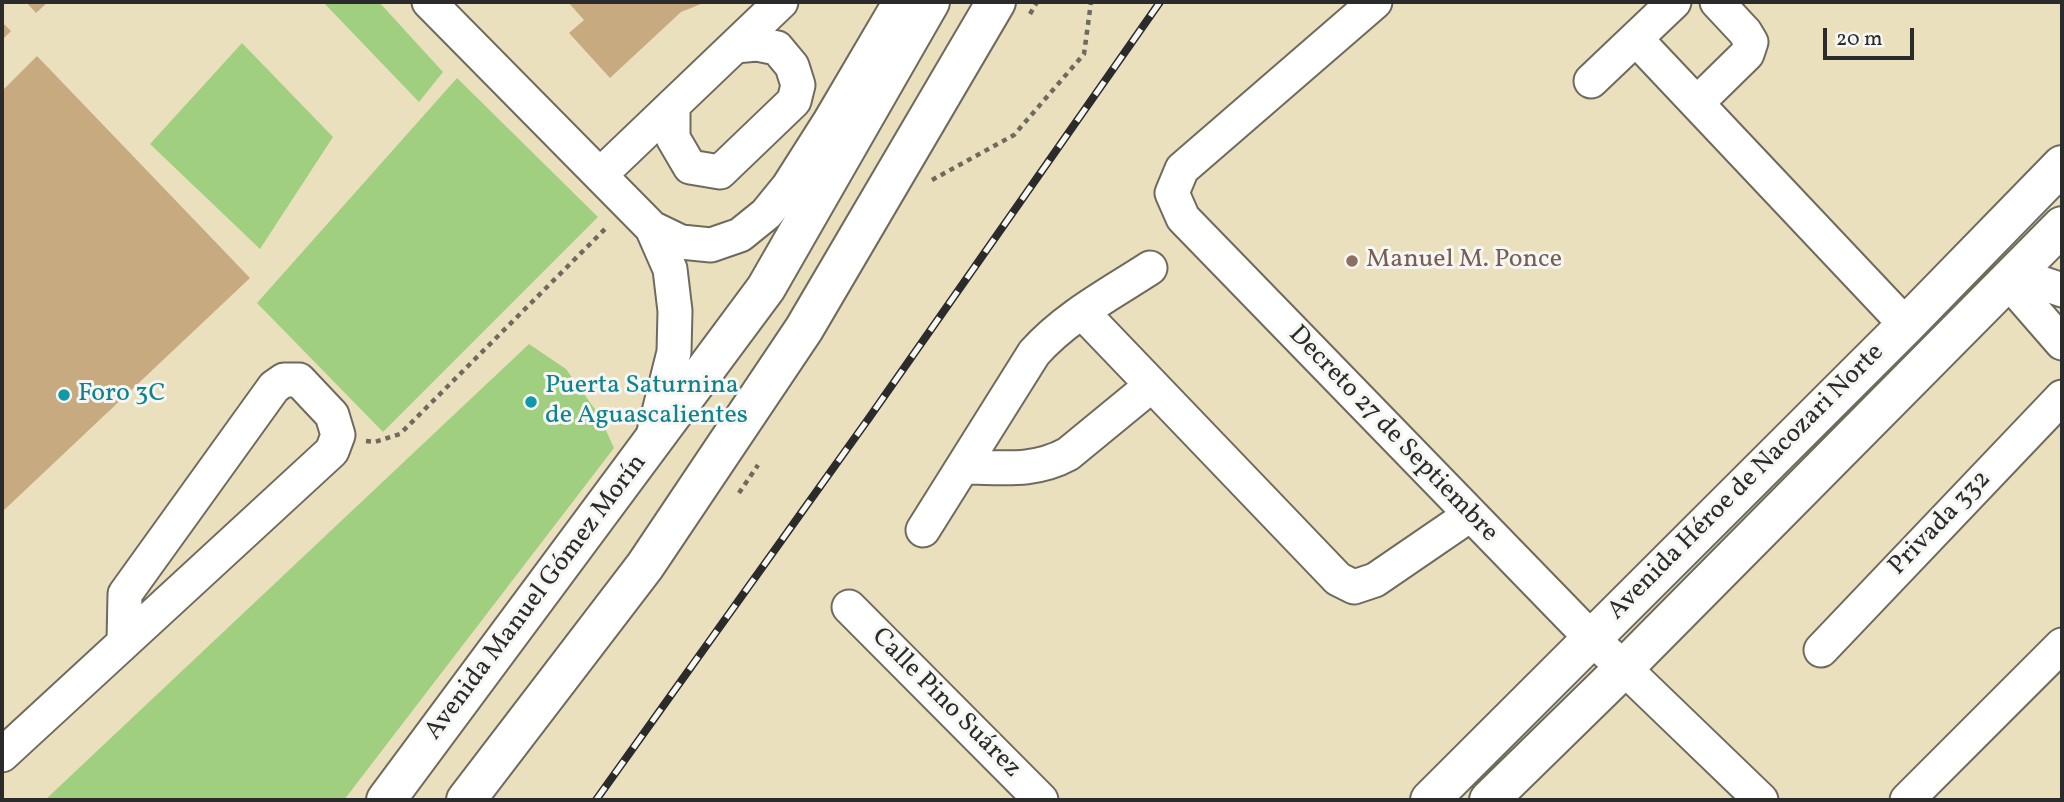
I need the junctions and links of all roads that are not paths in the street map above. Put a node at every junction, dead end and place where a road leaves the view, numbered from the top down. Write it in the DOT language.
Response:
graph roads {
  1 [pos="781,2"];
  2 [pos="901,2"];
  3 [pos="930,2"];
  4 [pos="996,2"];
  5 [pos="1374,2"];
  6 [pos="1674,2"];
  7 [pos="1717,2"];
  8 [pos="434,4"];
  9 [pos="1636,39"];
  10 [pos="735,46"];
  11 [pos="1591,81"];
  12 [pos="1697,103"];
  13 [pos="673,105"];
  14 [pos="2062,165"];
  15 [pos="600,175"];
  16 [pos="2062,226"];
  17 [pos="652,228"];
  18 [pos="1150,268"];
  19 [pos="2012,278"];
  20 [pos="2062,290"];
  21 [pos="1082,312"];
  22 [pos="1906,325"];
  23 [pos="2062,343"];
  24 [pos="1152,385"];
  25 [pos="2062,397"];
  26 [pos="651,445"];
  27 [pos="962,467"];
  28 [pos="1470,515"];
  29 [pos="923,530"];
  30 [pos="849,607"];
  31 [pos="1591,638"];
  32 [pos="124,641"];
  33 [pos="1821,650"];
  34 [pos="2057,662"];
  35 [pos="1624,668"];
  36 [pos="2,755"];
  37 [pos="386,800"];
  38 [pos="466,800"];
  39 [pos="1041,800"];
  40 [pos="1430,800"];
  41 [pos="1489,800"];
  42 [pos="1761,800"];
  43 [pos="1907,800"];
  1 -- 10 [label="street"];
  2 -- 17 [label="street"];
  3 -- 26 [label="main road, Avenida Manuel Gómez Morín"];
  4 -- 38 [label="main road"];
  5 -- 28 [label="street, Decreto 27 de Septiembre"];
  6 -- 9 [label="street"];
  7 -- 12 [label="street"];
  8 -- 15 [label="street"];
  9 -- 11 [label="street"];
  9 -- 12 [label="street"];
  10 -- 13 [label="street"];
  10 -- 13 [label="street"];
  12 -- 22 [label="street"];
  13 -- 15 [label="street"];
  14 -- 22 [label="main road, Avenida Héroe de Nacozari Norte"];
  15 -- 17 [label="street"];
  16 -- 19 [label="main road, Avenida Héroe de Nacozari Norte"];
  17 -- 26 [label="street"];
  18 -- 21 [label="street"];
  19 -- 20 [label="street"];
  19 -- 23 [label="street"];
  19 -- 35 [label="main road, Avenida Héroe de Nacozari Norte"];
  21 -- 24 [label="street"];
  21 -- 27 [label="street"];
  22 -- 31 [label="main road, Avenida Héroe de Nacozari Norte"];
  24 -- 27 [label="street"];
  24 -- 28 [label="street"];
  25 -- 33 [label="street, Privada 332"];
  26 -- 37 [label="main road, Avenida Manuel Gómez Morín"];
  27 -- 29 [label="street"];
  28 -- 31 [label="street, Decreto 27 de Septiembre"];
  30 -- 39 [label="street, Calle Pino Suárez"];
  31 -- 35 [label="street, Decreto 27 de Septiembre"];
  31 -- 40 [label="main road, Avenida Héroe de Nacozari Norte"];
  32 -- 32 [label="street"];
  32 -- 36 [label="street"];
  34 -- 43 [label="street"];
  35 -- 41 [label="main road, Avenida Héroe de Nacozari Norte"];
  35 -- 42 [label="street, Decreto 27 de Septiembre"];
}
